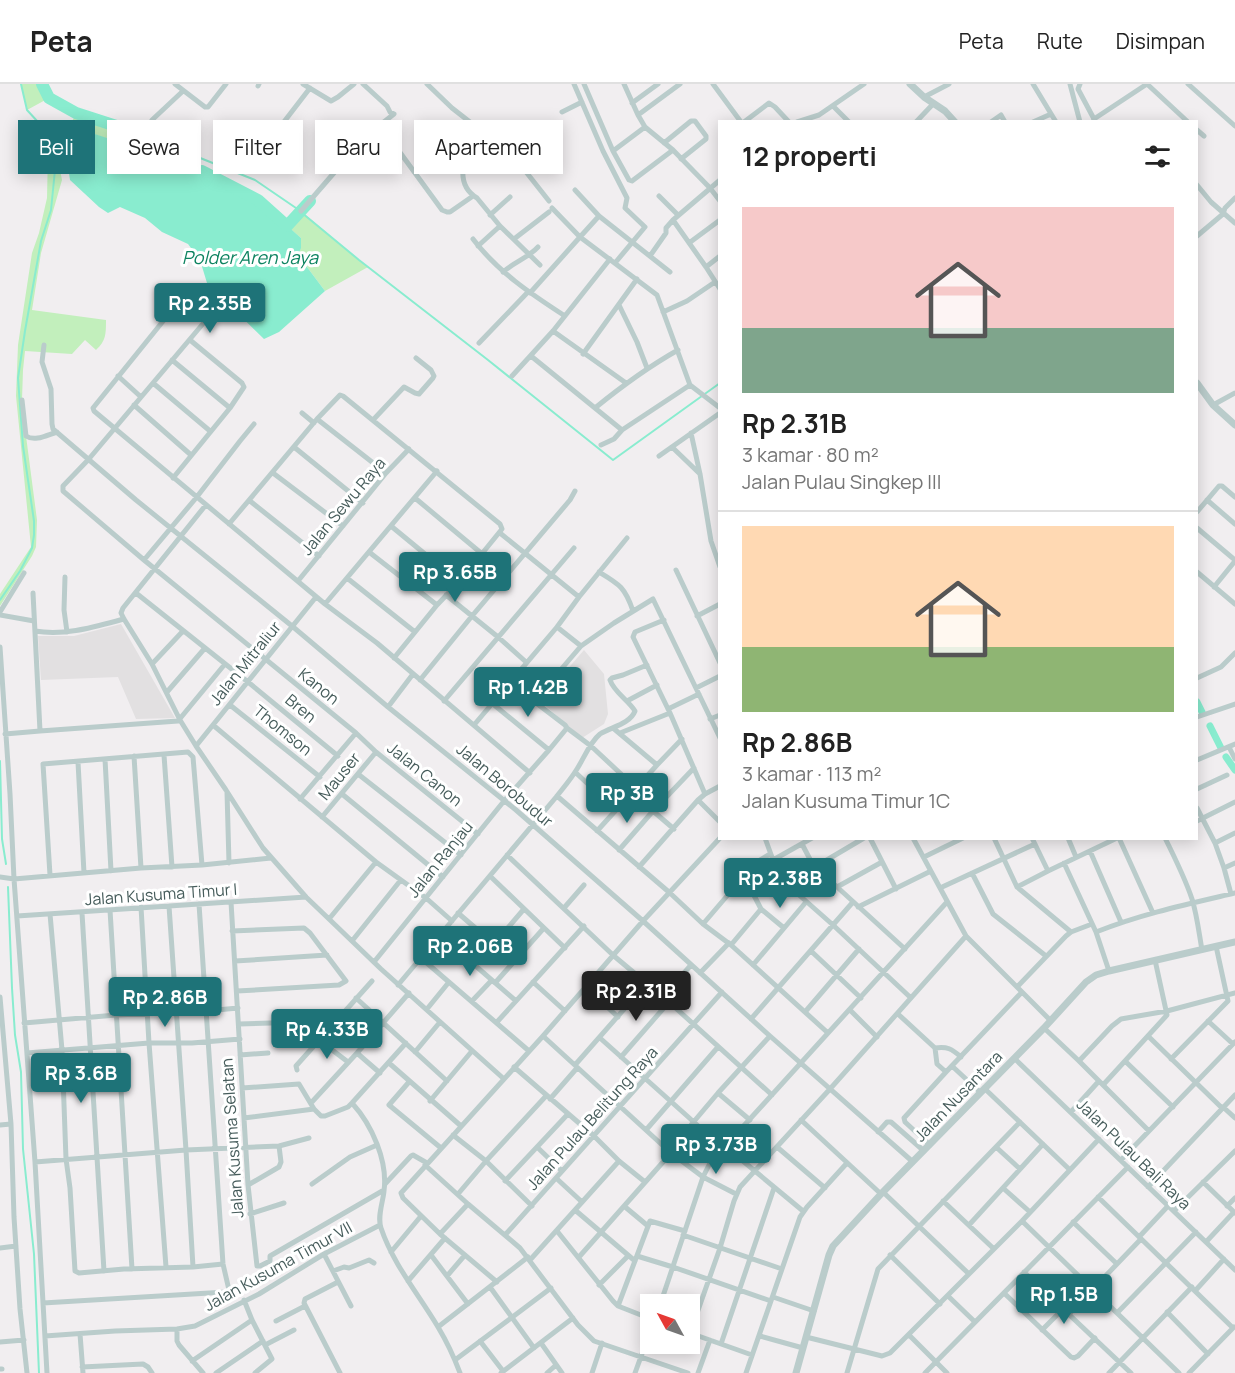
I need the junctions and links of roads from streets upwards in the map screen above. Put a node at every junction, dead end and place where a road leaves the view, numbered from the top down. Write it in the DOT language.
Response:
graph roads {
  1 [pos="175,84"];
  2 [pos="226,84"];
  3 [pos="303,84"];
  4 [pos="354,84"];
  5 [pos="363,84"];
  6 [pos="428,84"];
  7 [pos="574,84"];
  8 [pos="584,84"];
  9 [pos="624,84"];
  10 [pos="713,84"];
  11 [pos="864,84"];
  12 [pos="910,84"];
  13 [pos="950,84"];
  14 [pos="1033,84"];
  15 [pos="1071,84"];
  16 [pos="1080,84"];
  17 [pos="1147,84"];
  18 [pos="1188,84"];
  19 [pos="657,85"];
  20 [pos="676,85"];
  21 [pos="310,88"];
  22 [pos="183,91"];
  23 [pos="665,95"];
  24 [pos="924,97"];
  25 [pos="582,102"];
  26 [pos="632,103"];
  27 [pos="934,103"];
  28 [pos="834,105"];
  29 [pos="562,112"];
  30 [pos="1051,114"];
  31 [pos="638,115"];
  32 [pos="152,120"];
  33 [pos="285,120"];
  34 [pos="386,120"];
  35 [pos="468,120"];
  36 [pos="740,120"];
  37 [pos="745,120"];
  38 [pos="787,120"];
  39 [pos="804,120"];
  40 [pos="847,120"];
  41 [pos="917,120"];
  42 [pos="953,120"];
  43 [pos="1038,120"];
  44 [pos="1055,120"];
  45 [pos="1080,120"];
  46 [pos="1093,120"];
  47 [pos="1186,120"];
  48 [pos="1235,126"];
  49 [pos="645,127"];
  50 [pos="1198,131"];
  51 [pos="1204,136"];
  52 [pos="664,143"];
  53 [pos="673,150"];
  54 [pos="613,151"];
  55 [pos="402,154"];
  56 [pos="681,159"];
  57 [pos="333,174"];
  58 [pos="463,174"];
  59 [pos="528,174"];
  60 [pos="718,182"];
  61 [pos="1198,186"];
  62 [pos="710,188"];
  63 [pos="575,190"];
  64 [pos="472,196"];
  65 [pos="659,196"];
  66 [pos="510,197"];
  67 [pos="718,198"];
  68 [pos="1235,198"];
  69 [pos="549,201"];
  70 [pos="301,211"];
  71 [pos="1223,214"];
  72 [pos="490,215"];
  73 [pos="599,216"];
  74 [pos="676,218"];
  75 [pos="718,222"];
  76 [pos="1235,223"];
  77 [pos="501,226"];
  78 [pos="1198,235"];
  79 [pos="580,237"];
  80 [pos="473,239"];
  81 [pos="514,239"];
  82 [pos="632,242"];
  83 [pos="690,243"];
  84 [pos="478,246"];
  85 [pos="538,247"];
  86 [pos="528,255"];
  87 [pos="650,256"];
  88 [pos="718,258"];
  89 [pos="613,261"];
  90 [pos="540,265"];
  91 [pos="706,267"];
  92 [pos="503,272"];
  93 [pos="670,272"];
  94 [pos="637,279"];
  95 [pos="715,282"];
  96 [pos="718,287"];
  97 [pos="529,292"];
  98 [pos="619,305"];
  99 [pos="663,312"];
  100 [pos="212,313"];
  101 [pos="168,315"];
  102 [pos="565,316"];
  103 [pos="552,331"];
  104 [pos="190,340"];
  105 [pos="479,343"];
  106 [pos="44,345"];
  107 [pos="678,350"];
  108 [pos="583,354"];
  109 [pos="531,356"];
  110 [pos="416,358"];
  111 [pos="172,360"];
  112 [pos="646,368"];
  113 [pos="118,376"];
  114 [pos="512,376"];
  115 [pos="153,383"];
  116 [pos="626,383"];
  117 [pos="690,385"];
  118 [pos="1198,385"];
  119 [pos="1235,393"];
  120 [pos="141,396"];
  121 [pos="22,400"];
  122 [pos="134,405"];
  123 [pos="1213,405"];
  124 [pos="230,408"];
  125 [pos="595,408"];
  126 [pos="718,409"];
  127 [pos="302,413"];
  128 [pos="718,413"];
  129 [pos="374,420"];
  130 [pos="316,421"];
  131 [pos="254,424"];
  132 [pos="1235,425"];
  133 [pos="115,428"];
  134 [pos="622,430"];
  135 [pos="210,431"];
  136 [pos="57,432"];
  137 [pos="691,434"];
  138 [pos="601,445"];
  139 [pos="294,447"];
  140 [pos="673,448"];
  141 [pos="409,449"];
  142 [pos="191,455"];
  143 [pos="659,456"];
  144 [pos="88,460"];
  145 [pos="437,471"];
  146 [pos="273,473"];
  147 [pos="387,473"];
  148 [pos="700,474"];
  149 [pos="173,478"];
  150 [pos="575,491"];
  151 [pos="1235,497"];
  152 [pos="196,498"];
  153 [pos="414,498"];
  154 [pos="1207,500"];
  155 [pos="250,501"];
  156 [pos="363,503"];
  157 [pos="205,506"];
  158 [pos="1198,511"];
  159 [pos="229,524"];
  160 [pos="1235,524"];
  161 [pos="343,526"];
  162 [pos="391,526"];
  163 [pos="172,528"];
  164 [pos="1198,529"];
  165 [pos="500,532"];
  166 [pos="182,536"];
  167 [pos="627,538"];
  168 [pos="718,539"];
  169 [pos="711,541"];
  170 [pos="574,548"];
  171 [pos="369,552"];
  172 [pos="525,552"];
  173 [pos="481,553"];
  174 [pos="319,556"];
  175 [pos="144,560"];
  176 [pos="718,561"];
  177 [pos="1235,561"];
  178 [pos="155,568"];
  179 [pos="676,570"];
  180 [pos="599,572"];
  181 [pos="24,573"];
  182 [pos="551,574"];
  183 [pos="1198,574"];
  184 [pos="66,577"];
  185 [pos="347,578"];
  186 [pos="298,582"];
  187 [pos="459,582"];
  188 [pos="1214,587"];
  189 [pos="33,593"];
  190 [pos="136,593"];
  191 [pos="446,595"];
  192 [pos="316,597"];
  193 [pos="579,597"];
  194 [pos="325,604"];
  195 [pos="1235,604"];
  196 [pos="437,605"];
  197 [pos="718,605"];
  198 [pos="633,611"];
  199 [pos="0,613"];
  200 [pos="472,616"];
  201 [pos="697,616"];
  202 [pos="124,619"];
  203 [pos="34,621"];
  204 [pos="663,621"];
  205 [pos="292,626"];
  206 [pos="557,627"];
  207 [pos="35,631"];
  208 [pos="183,631"];
  209 [pos="67,632"];
  210 [pos="415,632"];
  211 [pos="498,637"];
  212 [pos="581,646"];
  213 [pos="0,647"];
  214 [pos="205,648"];
  215 [pos="1235,653"];
  216 [pos="394,658"];
  217 [pos="718,659"];
  218 [pos="266,660"];
  219 [pos="526,662"];
  220 [pos="152,663"];
  221 [pos="225,664"];
  222 [pos="647,664"];
  223 [pos="413,674"];
  224 [pos="718,677"];
  225 [pos="1198,678"];
  226 [pos="420,680"];
  227 [pos="248,682"];
  228 [pos="510,683"];
  229 [pos="657,685"];
  230 [pos="697,691"];
  231 [pos="167,692"];
  232 [pos="444,701"];
  233 [pos="534,701"];
  234 [pos="627,701"];
  235 [pos="493,704"];
  236 [pos="1235,704"];
  237 [pos="230,705"];
  238 [pos="388,707"];
  239 [pos="669,711"];
  240 [pos="718,716"];
  241 [pos="1198,717"];
  242 [pos="710,719"];
  243 [pos="180,720"];
  244 [pos="213,725"];
  245 [pos="474,725"];
  246 [pos="567,728"];
  247 [pos="613,728"];
  248 [pos="40,731"];
  249 [pos="356,733"];
  250 [pos="621,733"];
  251 [pos="5,734"];
  252 [pos="718,734"];
  253 [pos="682,739"];
  254 [pos="196,746"];
  255 [pos="591,746"];
  256 [pos="1229,746"];
  257 [pos="549,750"];
  258 [pos="376,752"];
  259 [pos="164,755"];
  260 [pos="134,756"];
  261 [pos="338,756"];
  262 [pos="105,759"];
  263 [pos="1235,759"];
  264 [pos="1198,760"];
  265 [pos="78,762"];
  266 [pos="657,765"];
  267 [pos="694,768"];
  268 [pos="576,772"];
  269 [pos="530,773"];
  270 [pos="358,774"];
  271 [pos="1227,775"];
  272 [pos="320,777"];
  273 [pos="718,787"];
  274 [pos="1198,789"];
  275 [pos="226,790"];
  276 [pos="634,790"];
  277 [pos="342,794"];
  278 [pos="705,794"];
  279 [pos="557,796"];
  280 [pos="300,799"];
  281 [pos="698,800"];
  282 [pos="504,801"];
  283 [pos="1235,802"];
  284 [pos="616,810"];
  285 [pos="653,811"];
  286 [pos="322,817"];
  287 [pos="718,820"];
  288 [pos="1200,820"];
  289 [pos="533,824"];
  290 [pos="674,829"];
  291 [pos="597,831"];
  292 [pos="1235,833"];
  293 [pos="478,834"];
  294 [pos="718,840"];
  295 [pos="766,840"];
  296 [pos="809,840"];
  297 [pos="861,840"];
  298 [pos="871,840"];
  299 [pos="914,840"];
  300 [pos="957,840"];
  301 [pos="995,840"];
  302 [pos="1034,840"];
  303 [pos="1069,840"];
  304 [pos="1114,840"];
  305 [pos="1119,840"];
  306 [pos="1166,840"];
  307 [pos="1215,843"];
  308 [pos="802,844"];
  309 [pos="619,850"];
  310 [pos="1090,851"];
  311 [pos="770,854"];
  312 [pos="461,855"];
  313 [pos="507,855"];
  314 [pos="924,857"];
  315 [pos="1076,857"];
  316 [pos="270,858"];
  317 [pos="1003,858"];
  318 [pos="773,860"];
  319 [pos="376,862"];
  320 [pos="882,862"];
  321 [pos="230,863"];
  322 [pos="1064,863"];
  323 [pos="1235,863"];
  324 [pos="202,866"];
  325 [pos="171,867"];
  326 [pos="639,867"];
  327 [pos="815,867"];
  328 [pos="141,868"];
  329 [pos="1224,868"];
  330 [pos="111,871"];
  331 [pos="931,871"];
  332 [pos="1048,871"];
  333 [pos="84,873"];
  334 [pos="972,873"];
  335 [pos="50,876"];
  336 [pos="490,876"];
  337 [pos="744,876"];
  338 [pos="0,877"];
  339 [pos="443,877"];
  340 [pos="14,879"];
  341 [pos="400,881"];
  342 [pos="584,885"];
  343 [pos="837,887"];
  344 [pos="1017,887"];
  345 [pos="940,888"];
  346 [pos="896,889"];
  347 [pos="670,893"];
  348 [pos="1233,894"];
  349 [pos="306,897"];
  350 [pos="426,898"];
  351 [pos="231,902"];
  352 [pos="806,902"];
  353 [pos="853,902"];
  354 [pos="947,902"];
  355 [pos="1193,902"];
  356 [pos="199,904"];
  357 [pos="168,906"];
  358 [pos="141,907"];
  359 [pos="858,907"];
  360 [pos="564,908"];
  361 [pos="524,909"];
  362 [pos="761,909"];
  363 [pos="110,910"];
  364 [pos="82,913"];
  365 [pos="458,913"];
  366 [pos="1153,913"];
  367 [pos="50,914"];
  368 [pos="17,916"];
  369 [pos="329,919"];
  370 [pos="452,921"];
  371 [pos="643,921"];
  372 [pos="1121,922"];
  373 [pos="703,924"];
  374 [pos="1092,924"];
  375 [pos="833,925"];
  376 [pos="584,926"];
  377 [pos="543,928"];
  378 [pos="784,928"];
  379 [pos="232,931"];
  380 [pos="1071,932"];
  381 [pos="1096,932"];
  382 [pos="440,935"];
  383 [pos="966,936"];
  384 [pos="352,941"];
  385 [pos="1235,942"];
  386 [pos="494,944"];
  387 [pos="730,944"];
  388 [pos="1216,946"];
  389 [pos="565,948"];
  390 [pos="859,949"];
  391 [pos="905,949"];
  392 [pos="1202,950"];
  393 [pos="811,951"];
  394 [pos="327,955"];
  395 [pos="614,956"];
  396 [pos="1046,956"];
  397 [pos="421,958"];
  398 [pos="1155,960"];
  399 [pos="235,961"];
  400 [pos="374,962"];
  401 [pos="691,964"];
  402 [pos="753,965"];
  403 [pos="475,966"];
  404 [pos="1109,971"];
  405 [pos="884,972"];
  406 [pos="700,973"];
  407 [pos="836,975"];
  408 [pos="372,981"];
  409 [pos="449,982"];
  410 [pos="493,982"];
  411 [pos="533,982"];
  412 [pos="647,983"];
  413 [pos="398,985"];
  414 [pos="586,987"];
  415 [pos="779,988"];
  416 [pos="1019,989"];
  417 [pos="237,991"];
  418 [pos="722,992"];
  419 [pos="409,993"];
  420 [pos="1235,993"];
  421 [pos="1226,994"];
  422 [pos="0,997"];
  423 [pos="663,997"];
  424 [pos="356,998"];
  425 [pos="861,998"];
  426 [pos="911,998"];
  427 [pos="472,1001"];
  428 [pos="516,1001"];
  429 [pos="669,1002"];
  430 [pos="238,1008"];
  431 [pos="427,1009"];
  432 [pos="850,1010"];
  433 [pos="1,1011"];
  434 [pos="206,1011"];
  435 [pos="565,1011"];
  436 [pos="1167,1011"];
  437 [pos="175,1012"];
  438 [pos="805,1012"];
  439 [pos="147,1013"];
  440 [pos="898,1014"];
  441 [pos="116,1015"];
  442 [pos="88,1017"];
  443 [pos="618,1017"];
  444 [pos="752,1019"];
  445 [pos="59,1020"];
  446 [pos="1051,1021"];
  447 [pos="1208,1021"];
  448 [pos="305,1022"];
  449 [pos="440,1022"];
  450 [pos="497,1022"];
  451 [pos="24,1023"];
  452 [pos="384,1023"];
  453 [pos="239,1024"];
  454 [pos="694,1024"];
  455 [pos="1044,1028"];
  456 [pos="828,1033"];
  457 [pos="543,1036"];
  458 [pos="770,1036"];
  459 [pos="877,1036"];
  460 [pos="1148,1036"];
  461 [pos="600,1038"];
  462 [pos="240,1039"];
  463 [pos="319,1040"];
  464 [pos="208,1042"];
  465 [pos="149,1043"];
  466 [pos="178,1043"];
  467 [pos="406,1043"];
  468 [pos="1234,1043"];
  469 [pos="118,1046"];
  470 [pos="718,1047"];
  471 [pos="90,1048"];
  472 [pos="935,1048"];
  473 [pos="62,1050"];
  474 [pos="472,1051"];
  475 [pos="529,1051"];
  476 [pos="415,1052"];
  477 [pos="27,1053"];
  478 [pos="268,1053"];
  479 [pos="357,1053"];
  480 [pos="240,1055"];
  481 [pos="621,1057"];
  482 [pos="961,1057"];
  483 [pos="1014,1058"];
  484 [pos="1171,1059"];
  485 [pos="1079,1061"];
  486 [pos="1125,1061"];
  487 [pos="348,1062"];
  488 [pos="389,1063"];
  489 [pos="802,1063"];
  490 [pos="576,1066"];
  491 [pos="952,1066"];
  492 [pos="514,1067"];
  493 [pos="742,1068"];
  494 [pos="297,1070"];
  495 [pos="946,1072"];
  496 [pos="380,1073"];
  497 [pos="504,1079"];
  498 [pos="645,1079"];
  499 [pos="447,1081"];
  500 [pos="409,1082"];
  501 [pos="1101,1083"];
  502 [pos="1196,1084"];
  503 [pos="242,1088"];
  504 [pos="830,1089"];
  505 [pos="982,1090"];
  506 [pos="718,1093"];
  507 [pos="772,1095"];
  508 [pos="1235,1095"];
  509 [pos="548,1097"];
  510 [pos="430,1101"];
  511 [pos="670,1102"];
  512 [pos="352,1103"];
  513 [pos="313,1106"];
  514 [pos="620,1107"];
  515 [pos="1173,1107"];
  516 [pos="1223,1108"];
  517 [pos="1071,1112"];
  518 [pos="567,1115"];
  519 [pos="244,1118"];
  520 [pos="1235,1118"];
  521 [pos="750,1120"];
  522 [pos="801,1120"];
  523 [pos="1020,1122"];
  524 [pos="693,1123"];
  525 [pos="11,1124"];
  526 [pos="0,1125"];
  527 [pos="460,1126"];
  528 [pos="646,1130"];
  529 [pos="1149,1131"];
  530 [pos="878,1132"];
  531 [pos="453,1135"];
  532 [pos="594,1136"];
  533 [pos="309,1138"];
  534 [pos="1099,1139"];
  535 [pos="1043,1144"];
  536 [pos="376,1145"];
  537 [pos="930,1145"];
  538 [pos="279,1146"];
  539 [pos="996,1146"];
  540 [pos="537,1147"];
  541 [pos="777,1147"];
  542 [pos="246,1148"];
  543 [pos="441,1148"];
  544 [pos="725,1148"];
  545 [pos="216,1149"];
  546 [pos="186,1150"];
  547 [pos="924,1151"];
  548 [pos="1235,1151"];
  549 [pos="157,1152"];
  550 [pos="670,1152"];
  551 [pos="126,1155"];
  552 [pos="96,1157"];
  553 [pos="66,1159"];
  554 [pos="1121,1160"];
  555 [pos="486,1161"];
  556 [pos="619,1161"];
  557 [pos="34,1162"];
  558 [pos="912,1162"];
  559 [pos="848,1163"];
  560 [pos="426,1164"];
  561 [pos="1128,1167"];
  562 [pos="1020,1169"];
  563 [pos="1070,1170"];
  564 [pos="562,1171"];
  565 [pos="755,1171"];
  566 [pos="703,1177"];
  567 [pos="556,1178"];
  568 [pos="505,1181"];
  569 [pos="645,1182"];
  570 [pos="1203,1182"];
  571 [pos="312,1184"];
  572 [pos="248,1185"];
  573 [pos="384,1187"];
  574 [pos="1148,1187"];
  575 [pos="774,1188"];
  576 [pos="825,1188"];
  577 [pos="1003,1188"];
  578 [pos="882,1193"];
  579 [pos="458,1194"];
  580 [pos="736,1194"];
  581 [pos="1098,1197"];
  582 [pos="1235,1198"];
  583 [pos="943,1201"];
  584 [pos="582,1202"];
  585 [pos="284,1203"];
  586 [pos="468,1204"];
  587 [pos="532,1206"];
  588 [pos="624,1206"];
  589 [pos="1168,1206"];
  590 [pos="1227,1206"];
  591 [pos="575,1210"];
  592 [pos="803,1211"];
  593 [pos="1174,1211"];
  594 [pos="1030,1212"];
  595 [pos="1234,1213"];
  596 [pos="250,1214"];
  597 [pos="421,1216"];
  598 [pos="1022,1221"];
  599 [pos="1073,1222"];
  600 [pos="649,1224"];
  601 [pos="969,1225"];
  602 [pos="380,1226"];
  603 [pos="919,1226"];
  604 [pos="557,1231"];
  605 [pos="1196,1232"];
  606 [pos="600,1233"];
  607 [pos="684,1233"];
  608 [pos="505,1235"];
  609 [pos="443,1236"];
  610 [pos="1140,1238"];
  611 [pos="1206,1242"];
  612 [pos="16,1246"];
  613 [pos="1049,1247"];
  614 [pos="0,1248"];
  615 [pos="720,1248"];
  616 [pos="994,1249"];
  617 [pos="392,1252"];
  618 [pos="324,1254"];
  619 [pos="430,1255"];
  620 [pos="465,1255"];
  621 [pos="890,1255"];
  622 [pos="628,1256"];
  623 [pos="579,1257"];
  624 [pos="750,1258"];
  625 [pos="529,1259"];
  626 [pos="636,1259"];
  627 [pos="1224,1260"];
  628 [pos="1166,1262"];
  629 [pos="374,1263"];
  630 [pos="223,1264"];
  631 [pos="1116,1264"];
  632 [pos="166,1267"];
  633 [pos="193,1267"];
  634 [pos="673,1267"];
  635 [pos="132,1269"];
  636 [pos="782,1269"];
  637 [pos="1235,1270"];
  638 [pos="104,1271"];
  639 [pos="333,1271"];
  640 [pos="1024,1272"];
  641 [pos="969,1274"];
  642 [pos="447,1276"];
  643 [pos="708,1280"];
  644 [pos="408,1281"];
  645 [pos="338,1282"];
  646 [pos="497,1282"];
  647 [pos="599,1285"];
  648 [pos="490,1287"];
  649 [pos="551,1288"];
  650 [pos="1092,1289"];
  651 [pos="1193,1289"];
  652 [pos="739,1290"];
  653 [pos="1004,1293"];
  654 [pos="664,1294"];
  655 [pos="948,1296"];
  656 [pos="772,1299"];
  657 [pos="244,1300"];
  658 [pos="43,1303"];
  659 [pos="468,1304"];
  660 [pos="700,1304"];
  661 [pos="940,1304"];
  662 [pos="305,1306"];
  663 [pos="351,1306"];
  664 [pos="618,1306"];
  665 [pos="1063,1309"];
  666 [pos="814,1311"];
  667 [pos="1167,1312"];
  668 [pos="1117,1313"];
  669 [pos="640,1314"];
  670 [pos="1069,1314"];
  671 [pos="513,1317"];
  672 [pos="573,1318"];
  673 [pos="252,1320"];
  674 [pos="276,1321"];
  675 [pos="975,1322"];
  676 [pos="1234,1326"];
  677 [pos="438,1327"];
  678 [pos="177,1329"];
  679 [pos="294,1330"];
  680 [pos="1042,1330"];
  681 [pos="80,1334"];
  682 [pos="909,1335"];
  683 [pos="45,1336"];
  684 [pos="700,1336"];
  685 [pos="760,1336"];
  686 [pos="806,1336"];
  687 [pos="1095,1338"];
  688 [pos="1143,1338"];
  689 [pos="24,1340"];
  690 [pos="710,1340"];
  691 [pos="480,1341"];
  692 [pos="0,1342"];
  693 [pos="264,1343"];
  694 [pos="541,1343"];
  695 [pos="602,1343"];
  696 [pos="721,1344"];
  697 [pos="534,1348"];
  698 [pos="803,1348"];
  699 [pos="854,1349"];
  700 [pos="642,1354"];
  701 [pos="1208,1354"];
  702 [pos="752,1355"];
  703 [pos="641,1357"];
  704 [pos="455,1360"];
  705 [pos="192,1361"];
  706 [pos="936,1361"];
  707 [pos="1119,1362"];
  708 [pos="121,1365"];
  709 [pos="556,1365"];
  710 [pos="82,1370"];
  711 [pos="505,1371"];
  712 [pos="675,1371"];
  713 [pos="27,1373"];
  714 [pos="47,1373"];
  715 [pos="123,1373"];
  716 [pos="152,1373"];
  717 [pos="203,1373"];
  718 [pos="216,1373"];
  719 [pos="255,1373"];
  720 [pos="340,1373"];
  721 [pos="460,1373"];
  722 [pos="547,1373"];
  723 [pos="562,1373"];
  724 [pos="592,1373"];
  725 [pos="635,1373"];
  726 [pos="688,1373"];
  727 [pos="698,1373"];
  728 [pos="746,1373"];
  729 [pos="796,1373"];
  730 [pos="847,1373"];
  731 [pos="925,1373"];
  732 [pos="947,1373"];
  733 [pos="1108,1373"];
  734 [pos="1131,1373"];
  735 [pos="1179,1373"];
  736 [pos="1189,1373"];
  1 -- 22 [label="street"];
  2 -- 22 [label="street"];
  3 -- 21 [label="street"];
  4 -- 21 [label="street"];
  5 -- 34 [label="street"];
  6 -- 35 [label="street"];
  7 -- 25 [label="street"];
  8 -- 54 [label="street"];
  9 -- 26 [label="street"];
  10 -- 36 [label="street"];
  11 -- 28 [label="street"];
  12 -- 24 [label="street"];
  13 -- 24 [label="street"];
  14 -- 30 [label="street"];
  15 -- 45 [label="street"];
  16 -- 46 [label="street"];
  17 -- 46 [label="street"];
  17 -- 47 [label="street"];
  18 -- 48 [label="street"];
  19 -- 23 [label="street"];
  19 -- 26 [label="street"];
  20 -- 23 [label="street"];
  21 -- 33 [label="street"];
  22 -- 32 [label="street"];
  23 -- 31 [label="street"];
  24 -- 27 [label="street"];
  25 -- 29 [label="street"];
  25 -- 82 [label="street"];
  26 -- 31 [label="street"];
  27 -- 41 [label="street"];
  27 -- 42 [label="street"];
  28 -- 39 [label="street"];
  28 -- 40 [label="street"];
  30 -- 43 [label="street"];
  30 -- 44 [label="street"];
  31 -- 49 [label="street"];
  37 -- 38 [label="street"];
  49 -- 52 [label="street"];
  49 -- 54 [label="street"];
  50 -- 51 [label="street"];
  52 -- 53 [label="street"];
  52 -- 56 [label="street"];
  53 -- 54 [label="street"];
  53 -- 56 [label="street"];
  55 -- 64 [label="street"];
  56 -- 62 [label="street"];
  57 -- 70 [label="street"];
  58 -- 64 [label="street"];
  59 -- 69 [label="street"];
  60 -- 62 [label="street"];
  61 -- 71 [label="street"];
  62 -- 67 [label="street"];
  62 -- 74 [label="street"];
  63 -- 73 [label="street"];
  64 -- 72 [label="street"];
  65 -- 74 [label="street"];
  66 -- 72 [label="street"];
  68 -- 71 [label="street"];
  71 -- 76 [label="street"];
  71 -- 78 [label="street"];
  72 -- 77 [label="street"];
  73 -- 79 [label="street"];
  73 -- 82 [label="street"];
  74 -- 83 [label="street"];
  74 -- 87 [label="street"];
  75 -- 83 [label="street"];
  77 -- 81 [label="street"];
  77 -- 84 [label="street"];
  79 -- 81 [label="street"];
  79 -- 89 [label="street"];
  79 -- 97 [label="street"];
  80 -- 84 [label="street"];
  81 -- 86 [label="street"];
  82 -- 87 [label="street"];
  82 -- 89 [label="street"];
  83 -- 91 [label="street"];
  84 -- 92 [label="street"];
  85 -- 86 [label="street"];
  86 -- 90 [label="street"];
  86 -- 92 [label="street"];
  87 -- 93 [label="street"];
  88 -- 91 [label="street"];
  89 -- 94 [label="street"];
  89 -- 102 [label="street"];
  91 -- 95 [label="street"];
  92 -- 97 [label="street"];
  94 -- 98 [label="street"];
  94 -- 99 [label="street"];
  95 -- 96 [label="street"];
  95 -- 99 [label="street"];
  97 -- 102 [label="street"];
  97 -- 105 [label="street"];
  98 -- 108 [label="street"];
  98 -- 112 [label="street"];
  99 -- 107 [label="street"];
  100 -- 104 [label="street"];
  101 -- 113 [label="street"];
  102 -- 103 [label="street"];
  103 -- 108 [label="street"];
  103 -- 109 [label="street"];
  104 -- 111 [label="street"];
  104 -- 124 [label="street"];
  106 -- 136 [label="street"];
  107 -- 112 [label="street"];
  107 -- 117 [label="street"];
  108 -- 116 [label="street"];
  109 -- 114 [label="street"];
  109 -- 125 [label="street"];
  110 -- 129 [label="street"];
  111 -- 115 [label="street"];
  111 -- 124 [label="street"];
  112 -- 116 [label="street"];
  113 -- 120 [label="street"];
  113 -- 133 [label="street"];
  115 -- 120 [label="street"];
  115 -- 135 [label="street"];
  116 -- 125 [label="street"];
  117 -- 126 [label="street"];
  117 -- 134 [label="street"];
  118 -- 123 [label="street"];
  119 -- 123 [label="street"];
  120 -- 122 [label="street"];
  121 -- 136 [label="street"];
  122 -- 133 [label="street"];
  122 -- 142 [label="street"];
  123 -- 132 [label="street"];
  124 -- 135 [label="street"];
  125 -- 134 [label="street"];
  127 -- 130 [label="street"];
  128 -- 137 [label="street"];
  129 -- 130 [label="street"];
  129 -- 141 [label="street"];
  130 -- 139 [label="street"];
  130 -- 147 [label="street"];
  131 -- 152 [label="street"];
  133 -- 144 [label="street"];
  133 -- 149 [label="street"];
  134 -- 138 [label="street"];
  135 -- 142 [label="street"];
  136 -- 144 [label="street, Jalan Borobudur"];
  137 -- 140 [label="street"];
  137 -- 148 [label="street"];
  139 -- 146 [label="street"];
  139 -- 156 [label="street"];
  140 -- 143 [label="street"];
  140 -- 148 [label="street"];
  141 -- 145 [label="street"];
  141 -- 147 [label="street, Jalan Sewu Raya"];
  142 -- 149 [label="street"];
  144 -- 163 [label="street, Jalan Borobudur"];
  144 -- 175 [label="street, Kanon"];
  145 -- 153 [label="street"];
  145 -- 165 [label="street"];
  146 -- 155 [label="street"];
  146 -- 161 [label="street"];
  147 -- 156 [label="street, Jalan Sewu Raya"];
  148 -- 169 [label="street"];
  149 -- 152 [label="street"];
  150 -- 172 [label="street"];
  151 -- 154 [label="street"];
  152 -- 157 [label="street"];
  152 -- 163 [label="street"];
  153 -- 162 [label="street"];
  153 -- 173 [label="street"];
  154 -- 158 [label="street"];
  154 -- 160 [label="street"];
  155 -- 159 [label="street"];
  155 -- 174 [label="street"];
  156 -- 161 [label="street, Jalan Sewu Raya"];
  157 -- 159 [label="street"];
  157 -- 166 [label="street"];
  159 -- 186 [label="street"];
  161 -- 174 [label="street, Jalan Sewu Raya"];
  162 -- 171 [label="street"];
  162 -- 187 [label="street"];
  163 -- 166 [label="street, Jalan Borobudur"];
  163 -- 175 [label="street"];
  164 -- 177 [label="street"];
  165 -- 172 [label="street"];
  165 -- 173 [label="street"];
  166 -- 178 [label="street"];
  166 -- 205 [label="street, Jalan Borobudur"];
  167 -- 180 [label="street"];
  168 -- 169 [label="street"];
  169 -- 176 [label="street"];
  170 -- 182 [label="street"];
  171 -- 185 [label="street"];
  171 -- 196 [label="street"];
  172 -- 182 [label="street"];
  172 -- 200 [label="street"];
  173 -- 187 [label="street"];
  174 -- 186 [label="street, Jalan Sewu Raya"];
  175 -- 178 [label="street, Kanon"];
  177 -- 188 [label="street"];
  178 -- 190 [label="street"];
  178 -- 218 [label="street, Kanon"];
  179 -- 201 [label="street"];
  180 -- 193 [label="street"];
  180 -- 198 [label="street"];
  181 -- 199 [label="street"];
  182 -- 193 [label="street"];
  182 -- 211 [label="street"];
  183 -- 188 [label="street"];
  184 -- 209 [label="street"];
  185 -- 194 [label="street"];
  185 -- 210 [label="street"];
  186 -- 192 [label="street"];
  187 -- 191 [label="street"];
  188 -- 195 [label="street"];
  189 -- 203 [label="street"];
  190 -- 202 [label="street"];
  190 -- 208 [label="street, Bren"];
  191 -- 196 [label="street"];
  191 -- 200 [label="street"];
  192 -- 194 [label="street"];
  192 -- 205 [label="street, Jalan Mitraliur"];
  193 -- 206 [label="street"];
  194 -- 216 [label="street"];
  196 -- 210 [label="street"];
  197 -- 201 [label="street"];
  198 -- 204 [label="street"];
  198 -- 212 [label="street"];
  199 -- 203 [label="street"];
  200 -- 211 [label="street"];
  200 -- 226 [label="street"];
  201 -- 217 [label="street"];
  202 -- 209 [label="street"];
  202 -- 220 [label="street"];
  203 -- 207 [label="street"];
  204 -- 222 [label="street"];
  204 -- 230 [label="street"];
  205 -- 218 [label="street, Jalan Mitraliur"];
  205 -- 238 [label="street, Jalan Borobudur"];
  206 -- 212 [label="street"];
  206 -- 219 [label="street"];
  207 -- 209 [label="street"];
  207 -- 248 [label="street"];
  208 -- 214 [label="street, Bren"];
  208 -- 220 [label="street"];
  210 -- 216 [label="street"];
  211 -- 219 [label="street"];
  211 -- 232 [label="street"];
  212 -- 233 [label="street"];
  213 -- 251 [label="street"];
  214 -- 221 [label="street, Bren"];
  214 -- 231 [label="street"];
  215 -- 225 [label="street"];
  216 -- 223 [label="street"];
  218 -- 227 [label="street, Jalan Mitraliur"];
  218 -- 249 [label="street, Kanon"];
  219 -- 228 [label="street"];
  220 -- 231 [label="street"];
  221 -- 227 [label="street, Bren"];
  221 -- 243 [label="street"];
  222 -- 229 [label="street"];
  222 -- 234 [label="street"];
  223 -- 226 [label="street"];
  223 -- 238 [label="street"];
  224 -- 230 [label="street"];
  226 -- 232 [label="street"];
  227 -- 237 [label="street, Jalan Mitraliur"];
  227 -- 261 [label="street, Bren"];
  228 -- 233 [label="street"];
  228 -- 235 [label="street"];
  229 -- 234 [label="street"];
  229 -- 239 [label="street"];
  230 -- 239 [label="street"];
  230 -- 242 [label="street"];
  231 -- 243 [label="street"];
  232 -- 245 [label="street"];
  233 -- 246 [label="street"];
  234 -- 247 [label="street"];
  235 -- 245 [label="street"];
  235 -- 257 [label="street"];
  236 -- 241 [label="street"];
  237 -- 244 [label="street, Jalan Mitraliur"];
  237 -- 272 [label="street, Thomson"];
  238 -- 282 [label="street, Jalan Borobudur"];
  239 -- 250 [label="street"];
  239 -- 253 [label="street"];
  240 -- 242 [label="street"];
  242 -- 252 [label="street"];
  243 -- 248 [label="street"];
  243 -- 254 [label="street"];
  244 -- 254 [label="street, Jalan Mitraliur"];
  244 -- 280 [label="street"];
  245 -- 269 [label="street"];
  246 -- 255 [label="street"];
  246 -- 257 [label="street, Jalan Ranjau"];
  247 -- 250 [label="street"];
  247 -- 255 [label="street"];
  248 -- 251 [label="street"];
  249 -- 258 [label="street, Jalan Canon"];
  249 -- 261 [label="street"];
  250 -- 266 [label="street"];
  251 -- 340 [label="street"];
  253 -- 266 [label="street"];
  253 -- 267 [label="street"];
  254 -- 275 [label="street"];
  255 -- 268 [label="street"];
  255 -- 276 [label="street"];
  256 -- 263 [label="street"];
  256 -- 264 [label="street"];
  257 -- 269 [label="street, Jalan Ranjau"];
  258 -- 270 [label="street, Mauser"];
  258 -- 293 [label="street, Jalan Canon"];
  259 -- 260 [label="street"];
  259 -- 324 [label="street"];
  259 -- 325 [label="street"];
  260 -- 262 [label="street"];
  260 -- 328 [label="street"];
  261 -- 272 [label="street"];
  262 -- 265 [label="street"];
  262 -- 330 [label="street"];
  265 -- 333 [label="street"];
  265 -- 335 [label="street"];
  266 -- 276 [label="street"];
  267 -- 278 [label="street"];
  267 -- 285 [label="street"];
  268 -- 279 [label="street"];
  268 -- 284 [label="street"];
  269 -- 282 [label="street, Jalan Ranjau"];
  270 -- 277 [label="street, Mauser"];
  270 -- 312 [label="street"];
  271 -- 274 [label="street"];
  272 -- 280 [label="street"];
  273 -- 278 [label="street"];
  275 -- 316 [label="street"];
  275 -- 321 [label="street"];
  276 -- 284 [label="street"];
  276 -- 285 [label="street"];
  277 -- 286 [label="street, Mauser"];
  277 -- 339 [label="street"];
  278 -- 281 [label="street"];
  279 -- 289 [label="street"];
  279 -- 291 [label="street"];
  280 -- 286 [label="street"];
  281 -- 287 [label="street"];
  281 -- 290 [label="street"];
  282 -- 289 [label="street, Jalan Borobudur"];
  282 -- 293 [label="street, Jalan Ranjau"];
  283 -- 288 [label="street"];
  284 -- 291 [label="street"];
  285 -- 290 [label="street"];
  285 -- 309 [label="street"];
  286 -- 319 [label="street"];
  288 -- 307 [label="street"];
  289 -- 313 [label="street"];
  289 -- 371 [label="street, Jalan Borobudur"];
  290 -- 326 [label="street"];
  291 -- 309 [label="street"];
  292 -- 307 [label="street"];
  293 -- 312 [label="street, Jalan Ranjau"];
  294 -- 347 [label="street"];
  295 -- 311 [label="street"];
  296 -- 308 [label="street"];
  297 -- 327 [label="street"];
  298 -- 320 [label="street"];
  299 -- 314 [label="street"];
  300 -- 314 [label="street"];
  301 -- 317 [label="street"];
  302 -- 317 [label="street"];
  302 -- 332 [label="street"];
  303 -- 315 [label="street"];
  304 -- 310 [label="street"];
  305 -- 366 [label="street"];
  306 -- 355 [label="street"];
  307 -- 329 [label="street"];
  308 -- 318 [label="street"];
  308 -- 327 [label="street"];
  309 -- 326 [label="street"];
  310 -- 315 [label="street"];
  310 -- 372 [label="street"];
  311 -- 318 [label="street"];
  311 -- 337 [label="street"];
  312 -- 339 [label="street, Jalan Ranjau"];
  313 -- 336 [label="street"];
  313 -- 360 [label="street"];
  314 -- 331 [label="street"];
  315 -- 322 [label="street"];
  316 -- 321 [label="street"];
  316 -- 349 [label="street"];
  317 -- 334 [label="street"];
  317 -- 344 [label="street"];
  318 -- 352 [label="street"];
  319 -- 341 [label="street"];
  319 -- 369 [label="street"];
  320 -- 343 [label="street"];
  320 -- 346 [label="street"];
  321 -- 324 [label="street"];
  322 -- 332 [label="street"];
  322 -- 374 [label="street"];
  323 -- 329 [label="street"];
  324 -- 325 [label="street"];
  325 -- 328 [label="street"];
  326 -- 347 [label="street"];
  327 -- 343 [label="street"];
  328 -- 330 [label="street"];
  329 -- 348 [label="street"];
  330 -- 333 [label="street"];
  331 -- 345 [label="street"];
  331 -- 346 [label="street"];
  332 -- 344 [label="street"];
  333 -- 335 [label="street"];
  334 -- 345 [label="street"];
  334 -- 396 [label="street"];
  335 -- 340 [label="street"];
  336 -- 361 [label="street"];
  336 -- 365 [label="street"];
  337 -- 362 [label="street"];
  337 -- 373 [label="street"];
  338 -- 340 [label="street"];
  339 -- 350 [label="street, Jalan Ranjau"];
  340 -- 368 [label="street"];
  341 -- 350 [label="street"];
  341 -- 384 [label="street"];
  342 -- 360 [label="street"];
  343 -- 353 [label="street"];
  344 -- 380 [label="street"];
  345 -- 354 [label="street"];
  346 -- 359 [label="street"];
  347 -- 371 [label="street"];
  347 -- 373 [label="street"];
  348 -- 355 [label="street"];
  349 -- 351 [label="street, Jalan Kusuma Timur I"];
  349 -- 369 [label="street"];
  350 -- 370 [label="street"];
  350 -- 400 [label="street, Jalan Ranjau"];
  351 -- 356 [label="street, Jalan Kusuma Timur I"];
  351 -- 379 [label="street, Jalan Kusuma Selatan"];
  352 -- 375 [label="street"];
  352 -- 378 [label="street"];
  353 -- 359 [label="street"];
  353 -- 375 [label="street"];
  354 -- 383 [label="street"];
  354 -- 391 [label="street"];
  355 -- 366 [label="street"];
  355 -- 392 [label="street"];
  356 -- 357 [label="street, Jalan Kusuma Timur I"];
  356 -- 434 [label="street"];
  357 -- 358 [label="street, Jalan Kusuma Timur I"];
  357 -- 437 [label="street"];
  358 -- 363 [label="street, Jalan Kusuma Timur I"];
  358 -- 439 [label="street"];
  359 -- 391 [label="street"];
  360 -- 376 [label="street"];
  361 -- 377 [label="street"];
  361 -- 386 [label="street"];
  362 -- 378 [label="street"];
  362 -- 387 [label="street"];
  363 -- 364 [label="street, Jalan Kusuma Timur I"];
  363 -- 441 [label="street"];
  364 -- 367 [label="street, Jalan Kusuma Timur I"];
  364 -- 442 [label="street"];
  365 -- 370 [label="street"];
  365 -- 386 [label="street"];
  366 -- 372 [label="street"];
  367 -- 368 [label="street, Jalan Kusuma Timur I"];
  367 -- 445 [label="street"];
  368 -- 451 [label="street"];
  369 -- 384 [label="street"];
  370 -- 382 [label="street"];
  371 -- 395 [label="street"];
  371 -- 401 [label="street, Jalan Borobudur"];
  372 -- 381 [label="street"];
  373 -- 387 [label="street"];
  374 -- 380 [label="street"];
  374 -- 381 [label="street"];
  375 -- 390 [label="street"];
  375 -- 393 [label="street"];
  376 -- 389 [label="street"];
  376 -- 395 [label="street"];
  377 -- 389 [label="street"];
  377 -- 410 [label="street"];
  378 -- 402 [label="street"];
  379 -- 394 [label="street"];
  379 -- 399 [label="street, Jalan Kusuma Selatan"];
  380 -- 396 [label="street"];
  381 -- 404 [label="street"];
  382 -- 397 [label="street"];
  382 -- 403 [label="street"];
  383 -- 416 [label="street"];
  383 -- 426 [label="street"];
  384 -- 400 [label="street"];
  385 -- 388 [label="street, Jalan Nusantara"];
  386 -- 403 [label="street"];
  387 -- 402 [label="street"];
  387 -- 406 [label="street"];
  388 -- 392 [label="street, Jalan Nusantara"];
  388 -- 421 [label="street"];
  389 -- 411 [label="street"];
  390 -- 405 [label="street"];
  390 -- 407 [label="street"];
  391 -- 405 [label="street"];
  392 -- 398 [label="street, Jalan Nusantara"];
  393 -- 407 [label="street"];
  393 -- 415 [label="street"];
  394 -- 399 [label="street"];
  394 -- 417 [label="street"];
  395 -- 412 [label="street"];
  395 -- 414 [label="street"];
  396 -- 416 [label="street"];
  397 -- 409 [label="street"];
  397 -- 413 [label="street"];
  398 -- 404 [label="street, Jalan Nusantara"];
  398 -- 436 [label="street"];
  399 -- 417 [label="street, Jalan Kusuma Selatan"];
  400 -- 413 [label="street"];
  401 -- 406 [label="street, Jalan Borobudur"];
  401 -- 423 [label="street"];
  402 -- 415 [label="street"];
  403 -- 410 [label="street"];
  404 -- 446 [label="street, Jalan Nusantara"];
  405 -- 425 [label="street"];
  405 -- 426 [label="street"];
  406 -- 418 [label="street, Jalan Borobudur"];
  407 -- 425 [label="street"];
  407 -- 438 [label="street"];
  408 -- 424 [label="street"];
  409 -- 427 [label="street"];
  409 -- 431 [label="street"];
  410 -- 427 [label="street"];
  410 -- 428 [label="street"];
  411 -- 428 [label="street"];
  411 -- 435 [label="street"];
  412 -- 423 [label="street"];
  412 -- 443 [label="street"];
  413 -- 419 [label="street"];
  414 -- 435 [label="street"];
  414 -- 443 [label="street"];
  415 -- 438 [label="street"];
  415 -- 444 [label="street"];
  416 -- 446 [label="street"];
  416 -- 482 [label="street"];
  417 -- 430 [label="street, Jalan Kusuma Selatan"];
  418 -- 444 [label="street, Jalan Borobudur"];
  418 -- 454 [label="street, Jalan Pulau Belitung Raya"];
  419 -- 431 [label="street"];
  419 -- 452 [label="street"];
  420 -- 421 [label="street"];
  421 -- 436 [label="street"];
  421 -- 447 [label="street"];
  422 -- 433 [label="street"];
  423 -- 429 [label="street"];
  424 -- 452 [label="street"];
  424 -- 463 [label="street"];
  425 -- 432 [label="street"];
  426 -- 440 [label="street"];
  427 -- 450 [label="street"];
  428 -- 450 [label="street"];
  429 -- 454 [label="street"];
  429 -- 481 [label="street"];
  430 -- 434 [label="street"];
  430 -- 453 [label="street, Jalan Kusuma Selatan"];
  431 -- 449 [label="street"];
  432 -- 456 [label="street"];
  432 -- 459 [label="street"];
  433 -- 525 [label="street"];
  434 -- 437 [label="street"];
  434 -- 464 [label="street"];
  435 -- 457 [label="street"];
  436 -- 460 [label="street"];
  436 -- 485 [label="street"];
  437 -- 439 [label="street"];
  437 -- 466 [label="street"];
  438 -- 456 [label="street"];
  439 -- 441 [label="street"];
  439 -- 465 [label="street"];
  440 -- 459 [label="street"];
  440 -- 472 [label="street"];
  441 -- 442 [label="street"];
  441 -- 469 [label="street"];
  442 -- 445 [label="street"];
  442 -- 471 [label="street"];
  443 -- 461 [label="street"];
  444 -- 458 [label="street, Jalan Borobudur"];
  445 -- 451 [label="street"];
  445 -- 473 [label="street"];
  446 -- 455 [label="street, Jalan Nusantara"];
  447 -- 468 [label="street"];
  447 -- 484 [label="street"];
  448 -- 453 [label="street"];
  449 -- 474 [label="street"];
  449 -- 476 [label="street"];
  450 -- 475 [label="street"];
  451 -- 477 [label="street"];
  452 -- 467 [label="street"];
  452 -- 479 [label="street"];
  453 -- 462 [label="street, Jalan Kusuma Selatan"];
  454 -- 470 [label="street"];
  454 -- 498 [label="street, Jalan Pulau Belitung Raya"];
  455 -- 483 [label="street, Jalan Nusantara"];
  455 -- 485 [label="street"];
  456 -- 489 [label="street"];
  457 -- 475 [label="street"];
  457 -- 490 [label="street"];
  458 -- 489 [label="street, Jalan Borobudur"];
  458 -- 493 [label="street"];
  459 -- 504 [label="street"];
  460 -- 484 [label="street"];
  460 -- 486 [label="street"];
  461 -- 481 [label="street"];
  461 -- 490 [label="street"];
  462 -- 464 [label="street"];
  462 -- 480 [label="street, Jalan Kusuma Selatan"];
  463 -- 487 [label="street"];
  463 -- 494 [label="street"];
  464 -- 466 [label="street"];
  464 -- 545 [label="street"];
  465 -- 466 [label="street"];
  465 -- 469 [label="street"];
  465 -- 549 [label="street"];
  466 -- 546 [label="street"];
  467 -- 476 [label="street"];
  467 -- 488 [label="street"];
  468 -- 502 [label="street"];
  469 -- 471 [label="street"];
  469 -- 551 [label="street"];
  470 -- 493 [label="street"];
  470 -- 511 [label="street"];
  471 -- 473 [label="street"];
  471 -- 552 [label="street"];
  472 -- 482 [label="street"];
  472 -- 495 [label="street"];
  473 -- 477 [label="street"];
  473 -- 553 [label="street"];
  474 -- 497 [label="street"];
  474 -- 499 [label="street"];
  475 -- 492 [label="street"];
  476 -- 499 [label="street"];
  477 -- 557 [label="street"];
  478 -- 480 [label="street"];
  479 -- 487 [label="street"];
  479 -- 496 [label="street"];
  480 -- 503 [label="street, Jalan Kusuma Selatan"];
  481 -- 498 [label="street"];
  482 -- 491 [label="street"];
  483 -- 505 [label="street, Jalan Nusantara"];
  483 -- 517 [label="street, Jalan Pulau Bali Raya"];
  484 -- 502 [label="street"];
  485 -- 501 [label="street"];
  486 -- 501 [label="street"];
  486 -- 515 [label="street"];
  487 -- 513 [label="street"];
  488 -- 496 [label="street"];
  488 -- 500 [label="street"];
  489 -- 504 [label="street, Jalan Borobudur"];
  489 -- 507 [label="street"];
  490 -- 509 [label="street"];
  490 -- 514 [label="street"];
  491 -- 495 [label="street"];
  491 -- 505 [label="street"];
  492 -- 497 [label="street"];
  492 -- 509 [label="street"];
  493 -- 506 [label="street"];
  493 -- 507 [label="street"];
  495 -- 537 [label="street"];
  496 -- 512 [label="street"];
  497 -- 527 [label="street"];
  498 -- 511 [label="street"];
  498 -- 514 [label="street, Jalan Pulau Belitung Raya"];
  499 -- 510 [label="street"];
  500 -- 510 [label="street"];
  500 -- 543 [label="street"];
  501 -- 517 [label="street"];
  501 -- 529 [label="street"];
  502 -- 515 [label="street"];
  502 -- 516 [label="street"];
  503 -- 513 [label="street"];
  503 -- 519 [label="street, Jalan Kusuma Selatan"];
  504 -- 522 [label="street"];
  504 -- 530 [label="street, Jalan Borobudur"];
  505 -- 523 [label="street"];
  505 -- 537 [label="street, Jalan Nusantara"];
  506 -- 521 [label="street"];
  506 -- 524 [label="street"];
  507 -- 521 [label="street"];
  508 -- 516 [label="street"];
  509 -- 518 [label="street"];
  509 -- 555 [label="street"];
  510 -- 527 [label="street"];
  511 -- 524 [label="street"];
  511 -- 528 [label="street"];
  512 -- 513 [label="street"];
  512 -- 536 [label="street"];
  513 -- 519 [label="street"];
  514 -- 528 [label="street"];
  514 -- 532 [label="street, Jalan Pulau Belitung Raya"];
  515 -- 529 [label="street"];
  516 -- 520 [label="street"];
  516 -- 574 [label="street"];
  517 -- 534 [label="street, Jalan Pulau Bali Raya"];
  518 -- 532 [label="street"];
  518 -- 540 [label="street"];
  519 -- 542 [label="street, Jalan Kusuma Selatan"];
  521 -- 544 [label="street"];
  522 -- 541 [label="street"];
  522 -- 559 [label="street"];
  523 -- 535 [label="street"];
  523 -- 539 [label="street"];
  524 -- 544 [label="street"];
  524 -- 550 [label="street"];
  525 -- 526 [label="street"];
  525 -- 612 [label="street"];
  527 -- 531 [label="street"];
  528 -- 550 [label="street"];
  529 -- 554 [label="street"];
  530 -- 547 [label="street"];
  530 -- 558 [label="street, Jalan Borobudur"];
  531 -- 543 [label="street"];
  531 -- 555 [label="street"];
  532 -- 556 [label="street"];
  532 -- 564 [label="street, Jalan Pulau Belitung Raya"];
  533 -- 538 [label="street"];
  534 -- 554 [label="street, Jalan Pulau Bali Raya"];
  534 -- 563 [label="street"];
  535 -- 562 [label="street"];
  535 -- 563 [label="street"];
  536 -- 571 [label="street"];
  536 -- 573 [label="street"];
  537 -- 547 [label="street, Jalan Nusantara"];
  538 -- 542 [label="street"];
  538 -- 572 [label="street"];
  539 -- 562 [label="street"];
  539 -- 583 [label="street"];
  540 -- 564 [label="street"];
  540 -- 568 [label="street"];
  541 -- 565 [label="street"];
  541 -- 576 [label="street"];
  542 -- 545 [label="street"];
  542 -- 572 [label="street, Jalan Kusuma Selatan"];
  543 -- 560 [label="street"];
  544 -- 565 [label="street"];
  544 -- 566 [label="street"];
  545 -- 546 [label="street"];
  545 -- 630 [label="street"];
  546 -- 549 [label="street"];
  546 -- 633 [label="street"];
  547 -- 558 [label="street, Jalan Nusantara"];
  548 -- 570 [label="street"];
  549 -- 551 [label="street"];
  549 -- 632 [label="street"];
  550 -- 566 [label="street"];
  550 -- 569 [label="street"];
  551 -- 552 [label="street"];
  551 -- 635 [label="street"];
  552 -- 553 [label="street"];
  552 -- 638 [label="street"];
  553 -- 557 [label="street"];
  553 -- 638 [label="street"];
  554 -- 561 [label="street, Jalan Pulau Bali Raya"];
  555 -- 568 [label="street"];
  555 -- 579 [label="street"];
  556 -- 569 [label="street"];
  556 -- 584 [label="street"];
  557 -- 658 [label="street"];
  558 -- 578 [label="street, Jalan Nusantara"];
  559 -- 576 [label="street"];
  559 -- 578 [label="street"];
  560 -- 573 [label="street"];
  560 -- 579 [label="street"];
  560 -- 597 [label="street"];
  561 -- 574 [label="street, Jalan Pulau Bali Raya"];
  561 -- 581 [label="street"];
  562 -- 577 [label="street"];
  563 -- 594 [label="street"];
  564 -- 567 [label="street, Jalan Pulau Belitung Raya"];
  565 -- 575 [label="street"];
  565 -- 580 [label="street"];
  566 -- 580 [label="street"];
  566 -- 607 [label="street"];
  567 -- 584 [label="street"];
  567 -- 587 [label="street, Jalan Pulau Belitung Raya"];
  568 -- 587 [label="street"];
  569 -- 588 [label="street"];
  570 -- 590 [label="street"];
  570 -- 593 [label="street"];
  572 -- 596 [label="street, Jalan Kusuma Selatan"];
  573 -- 596 [label="street, Jalan Kusuma Selatan"];
  573 -- 602 [label="street"];
  574 -- 589 [label="street, Jalan Pulau Bali Raya"];
  575 -- 592 [label="street"];
  575 -- 624 [label="street"];
  576 -- 592 [label="street"];
  577 -- 594 [label="street"];
  577 -- 601 [label="street"];
  578 -- 603 [label="street"];
  578 -- 666 [label="street, Jalan Nusantara"];
  579 -- 586 [label="street"];
  580 -- 615 [label="street"];
  581 -- 599 [label="street"];
  581 -- 610 [label="street"];
  582 -- 590 [label="street"];
  583 -- 601 [label="street"];
  583 -- 603 [label="street"];
  584 -- 591 [label="street"];
  585 -- 596 [label="street"];
  586 -- 608 [label="street"];
  586 -- 609 [label="street"];
  587 -- 608 [label="street, Jalan Pulau Belitung Raya"];
  588 -- 600 [label="street"];
  588 -- 606 [label="street"];
  589 -- 593 [label="street, Jalan Pulau Bali Raya"];
  589 -- 610 [label="street"];
  590 -- 595 [label="street"];
  591 -- 604 [label="street"];
  591 -- 606 [label="street"];
  592 -- 636 [label="street"];
  593 -- 605 [label="street, Jalan Pulau Bali Raya"];
  594 -- 598 [label="street"];
  595 -- 611 [label="street"];
  597 -- 609 [label="street"];
  597 -- 617 [label="street"];
  598 -- 613 [label="street"];
  598 -- 616 [label="street"];
  599 -- 613 [label="street"];
  599 -- 631 [label="street"];
  600 -- 607 [label="street"];
  600 -- 626 [label="street"];
  601 -- 616 [label="street"];
  602 -- 617 [label="street"];
  602 -- 618 [label="street, Jalan Kusuma Timur VII"];
  603 -- 621 [label="street"];
  603 -- 641 [label="street"];
  604 -- 623 [label="street"];
  604 -- 625 [label="street"];
  605 -- 611 [label="street, Jalan Pulau Bali Raya"];
  605 -- 628 [label="street"];
  606 -- 622 [label="street"];
  606 -- 623 [label="street"];
  607 -- 615 [label="street"];
  607 -- 634 [label="street"];
  608 -- 625 [label="street"];
  609 -- 619 [label="street"];
  609 -- 620 [label="street"];
  610 -- 628 [label="street"];
  610 -- 631 [label="street"];
  611 -- 627 [label="street, Jalan Pulau Bali Raya"];
  612 -- 614 [label="street"];
  612 -- 689 [label="street"];
  613 -- 640 [label="street"];
  613 -- 650 [label="street"];
  615 -- 624 [label="street"];
  615 -- 643 [label="street"];
  616 -- 641 [label="street"];
  617 -- 644 [label="street"];
  618 -- 639 [label="street"];
  618 -- 657 [label="street, Jalan Kusuma Timur VII"];
  619 -- 642 [label="street"];
  619 -- 644 [label="street"];
  620 -- 642 [label="street"];
  620 -- 646 [label="street"];
  621 -- 661 [label="street"];
  621 -- 699 [label="street"];
  622 -- 626 [label="street"];
  622 -- 647 [label="street"];
  623 -- 647 [label="street"];
  624 -- 636 [label="street"];
  624 -- 652 [label="street"];
  625 -- 646 [label="street"];
  625 -- 649 [label="street"];
  626 -- 634 [label="street"];
  626 -- 664 [label="street"];
  627 -- 637 [label="street, Jalan Pulau Bali Raya"];
  627 -- 651 [label="street"];
  628 -- 651 [label="street"];
  628 -- 668 [label="street"];
  629 -- 639 [label="street"];
  630 -- 633 [label="street"];
  630 -- 658 [label="street"];
  631 -- 650 [label="street"];
  632 -- 633 [label="street"];
  632 -- 635 [label="street"];
  634 -- 643 [label="street"];
  634 -- 654 [label="street"];
  635 -- 638 [label="street"];
  636 -- 656 [label="street"];
  639 -- 645 [label="street"];
  640 -- 653 [label="street"];
  640 -- 665 [label="street"];
  641 -- 655 [label="street"];
  642 -- 659 [label="street"];
  643 -- 652 [label="street"];
  643 -- 660 [label="street"];
  644 -- 677 [label="street"];
  645 -- 662 [label="street"];
  645 -- 663 [label="street"];
  646 -- 648 [label="street"];
  647 -- 664 [label="street"];
  648 -- 659 [label="street"];
  648 -- 671 [label="street"];
  649 -- 671 [label="street"];
  649 -- 672 [label="street"];
  650 -- 668 [label="street"];
  650 -- 670 [label="street"];
  651 -- 667 [label="street"];
  651 -- 676 [label="street"];
  652 -- 656 [label="street"];
  652 -- 696 [label="street"];
  653 -- 675 [label="street"];
  653 -- 680 [label="street"];
  655 -- 661 [label="street"];
  655 -- 675 [label="street"];
  656 -- 666 [label="street"];
  656 -- 685 [label="street"];
  657 -- 673 [label="street"];
  657 -- 678 [label="street, Jalan Kusuma Timur VII"];
  658 -- 683 [label="street"];
  659 -- 677 [label="street"];
  661 -- 682 [label="street"];
  662 -- 674 [label="street"];
  662 -- 720 [label="street"];
  664 -- 669 [label="street"];
  665 -- 670 [label="street"];
  665 -- 680 [label="street"];
  666 -- 686 [label="street, Jalan Nusantara"];
  667 -- 688 [label="street"];
  667 -- 701 [label="street"];
  668 -- 688 [label="street"];
  670 -- 687 [label="street"];
  671 -- 691 [label="street"];
  671 -- 697 [label="street"];
  672 -- 694 [label="street"];
  672 -- 695 [label="street"];
  673 -- 693 [label="street"];
  673 -- 705 [label="street"];
  675 -- 706 [label="street"];
  676 -- 701 [label="street"];
  677 -- 704 [label="street"];
  678 -- 681 [label="street, Jalan Kusuma Timur VII"];
  678 -- 705 [label="street"];
  679 -- 693 [label="street"];
  680 -- 687 [label="street"];
  681 -- 683 [label="street, Jalan Kusuma Timur VII"];
  681 -- 710 [label="street"];
  682 -- 699 [label="street"];
  682 -- 706 [label="street"];
  683 -- 714 [label="street"];
  684 -- 690 [label="street"];
  685 -- 698 [label="street"];
  685 -- 702 [label="street"];
  686 -- 698 [label="street, Jalan Nusantara"];
  686 -- 699 [label="street"];
  687 -- 707 [label="street"];
  688 -- 707 [label="street"];
  688 -- 735 [label="street"];
  689 -- 692 [label="street"];
  689 -- 713 [label="street"];
  690 -- 696 [label="street"];
  690 -- 727 [label="street"];
  691 -- 704 [label="street"];
  691 -- 711 [label="street"];
  693 -- 718 [label="street"];
  693 -- 719 [label="street"];
  694 -- 697 [label="street"];
  694 -- 709 [label="street"];
  695 -- 703 [label="street"];
  695 -- 724 [label="street"];
  696 -- 702 [label="street"];
  697 -- 711 [label="street"];
  698 -- 729 [label="street, Jalan Nusantara"];
  699 -- 730 [label="street"];
  700 -- 703 [label="street"];
  701 -- 736 [label="street"];
  702 -- 728 [label="street"];
  703 -- 712 [label="street"];
  703 -- 725 [label="street"];
  704 -- 721 [label="street"];
  705 -- 717 [label="street"];
  706 -- 731 [label="street"];
  706 -- 732 [label="street"];
  707 -- 733 [label="street"];
  707 -- 734 [label="street"];
  708 -- 710 [label="street"];
  708 -- 715 [label="street"];
  708 -- 716 [label="street"];
  709 -- 722 [label="street"];
  709 -- 723 [label="street"];
  712 -- 726 [label="street"];
}
